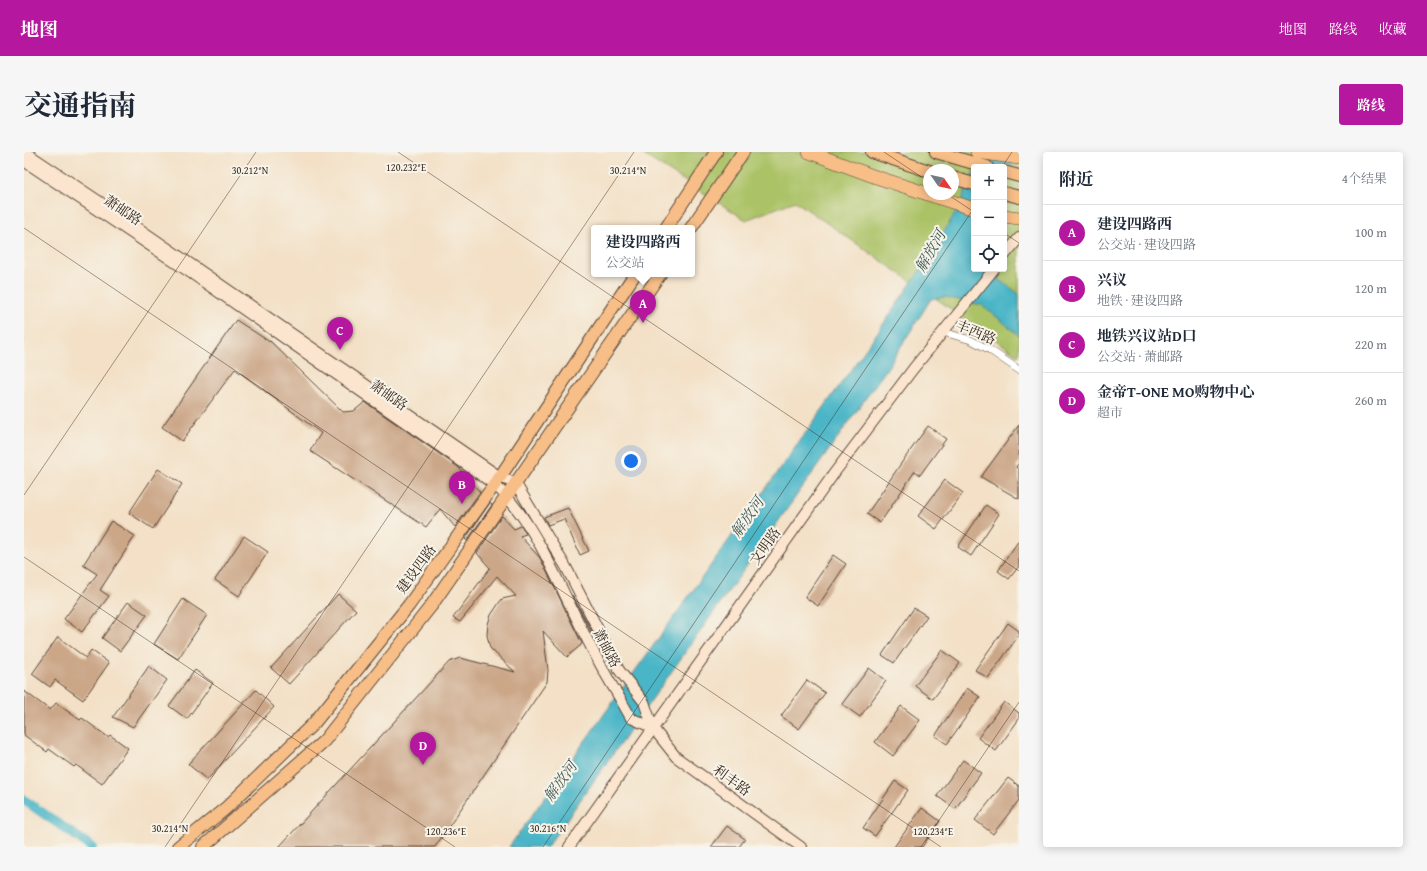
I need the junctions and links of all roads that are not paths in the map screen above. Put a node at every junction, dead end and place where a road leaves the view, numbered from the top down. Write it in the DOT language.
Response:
graph roads {
  1 [pos="25,152"];
  2 [pos="716,152"];
  3 [pos="743,152"];
  4 [pos="808,152"];
  5 [pos="872,152"];
  6 [pos="936,152"];
  7 [pos="977,152"];
  8 [pos="1019,158"];
  9 [pos="24,161"];
  10 [pos="977,164"];
  11 [pos="923,169"];
  12 [pos="1007,173"];
  13 [pos="1019,176"];
  14 [pos="959,180"];
  15 [pos="971,183"];
  16 [pos="1007,194"];
  17 [pos="1018,197"];
  18 [pos="971,208"];
  19 [pos="1007,216"];
  20 [pos="1019,218"];
  21 [pos="668,225"];
  22 [pos="693,225"];
  23 [pos="1019,238"];
  24 [pos="1007,252"];
  25 [pos="992,272"];
  26 [pos="633,277"];
  27 [pos="658,277"];
  28 [pos="943,332"];
  29 [pos="1019,370"];
  30 [pos="497,481"];
  31 [pos="516,484"];
  32 [pos="507,496"];
  33 [pos="653,728"];
  34 [pos="178,847"];
  35 [pos="203,847"];
  36 [pos="569,847"];
  37 [pos="801,847"];
  1 -- 30 [label="street, 萧邮路"];
  2 -- 21 [label="main road"];
  3 -- 22 [label="main road"];
  4 -- 18 [label="highway"];
  5 -- 11 [label="main road"];
  6 -- 10 [label="main road"];
  7 -- 8 [label="highway"];
  9 -- 30 [label="street, 萧邮路"];
  12 -- 13 [label="main road"];
  14 -- 15 [label="main road"];
  16 -- 17 [label="main road"];
  19 -- 20 [label="highway"];
  23 -- 24 [label="street"];
  25 -- 28 [label="street, 文明路"];
  26 -- 30 [label="main road, 建设四路"];
  27 -- 31 [label="main road"];
  28 -- 29 [label="street, 丰西路"];
  28 -- 33 [label="street, 文明路"];
  30 -- 31 [label="street"];
  30 -- 32 [label="street, 萧邮路"];
  30 -- 34 [label="main road, 建设四路"];
  31 -- 32 [label="main road"];
  31 -- 33 [label="street"];
  32 -- 33 [label="street, 萧邮路, bridge"];
  32 -- 35 [label="main road"];
  33 -- 36 [label="street, 文明路"];
  33 -- 37 [label="street, 利丰路"];
}
